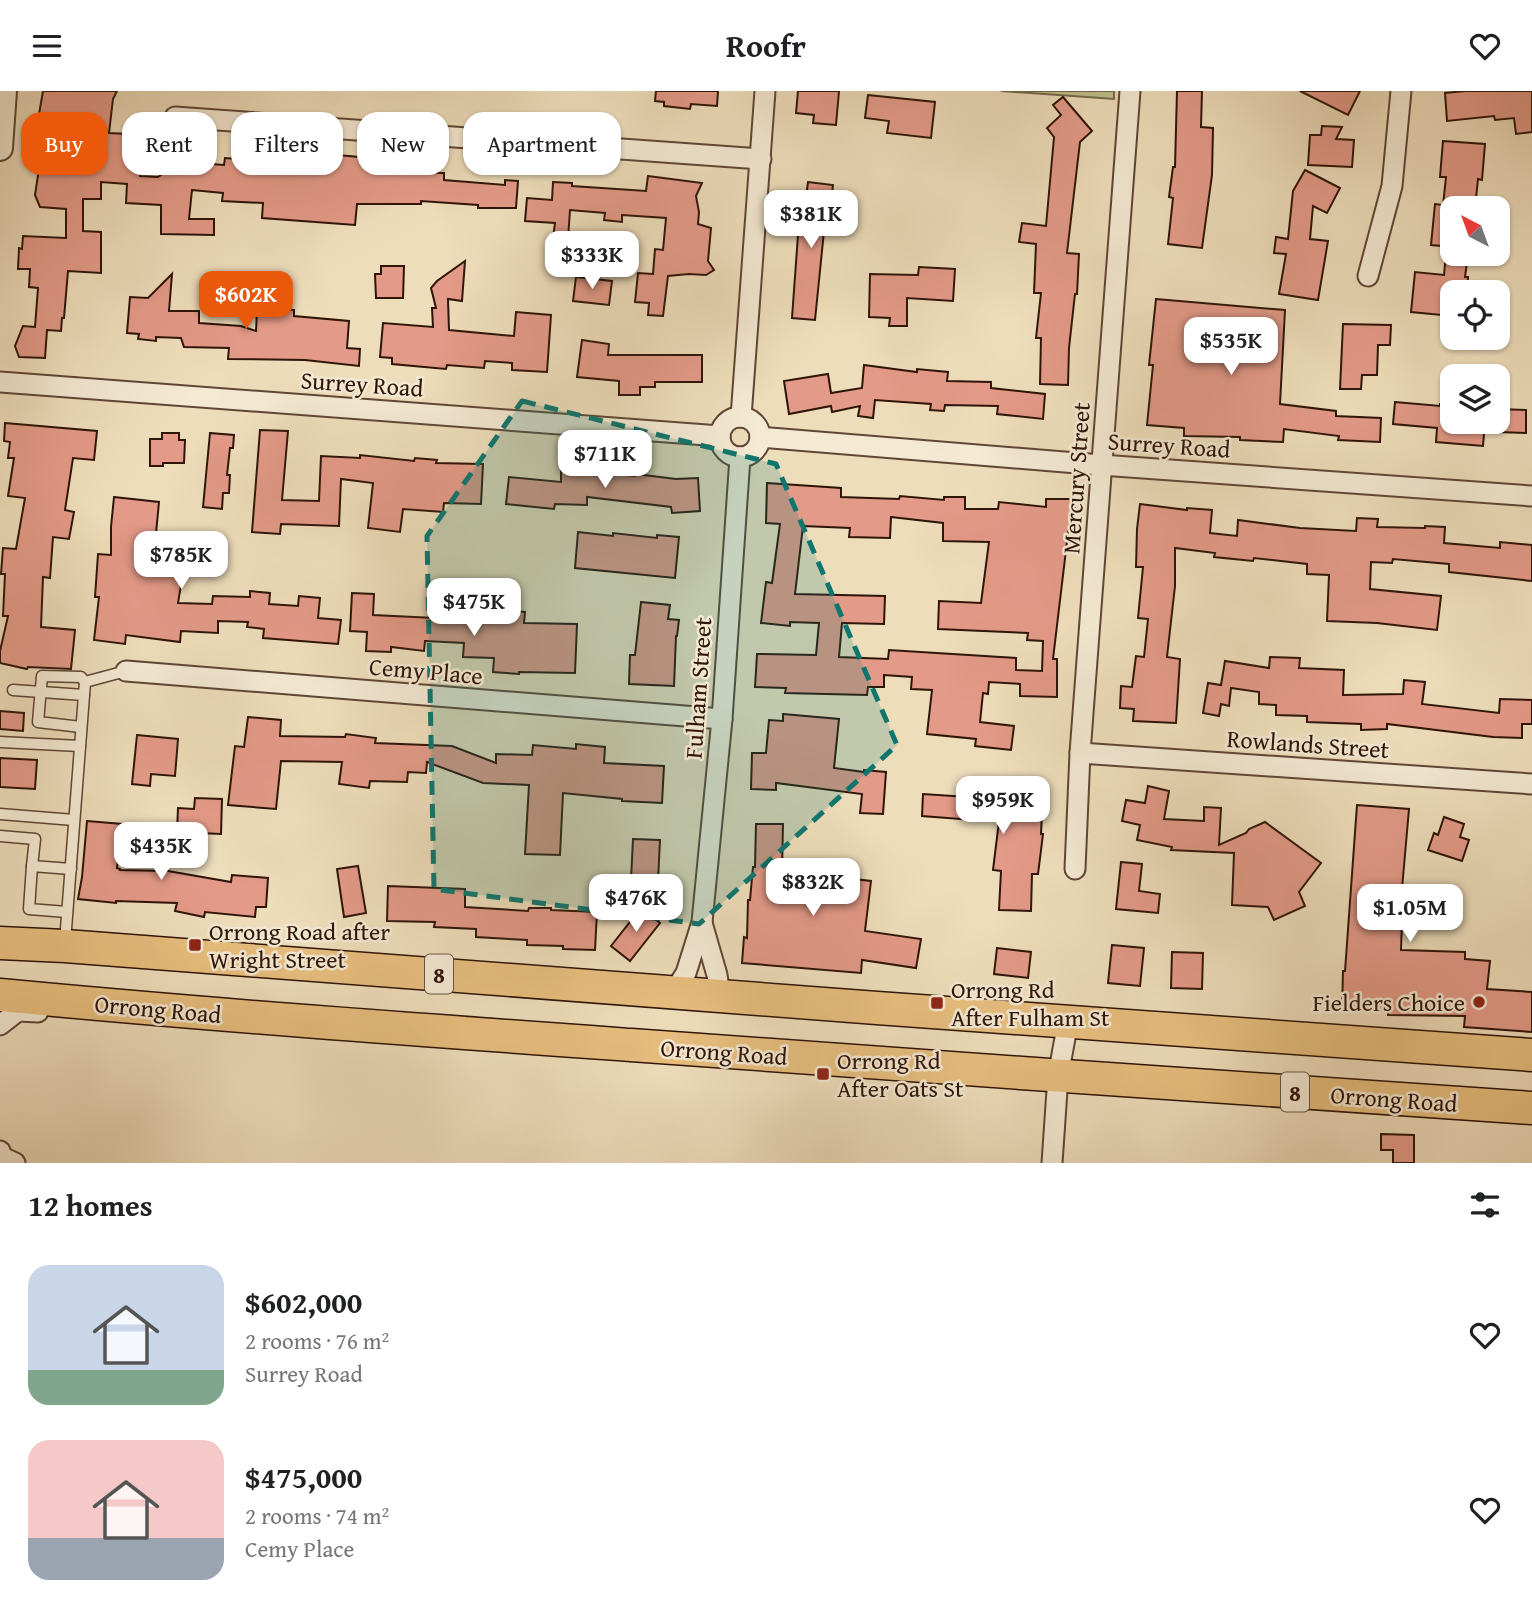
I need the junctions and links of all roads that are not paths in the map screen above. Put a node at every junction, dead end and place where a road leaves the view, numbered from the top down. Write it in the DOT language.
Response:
graph roads {
  1 [pos="765,91"];
  2 [pos="1130,91"];
  3 [pos="1401,91"];
  4 [pos="2,99"];
  5 [pos="217,120"];
  6 [pos="0,148"];
  7 [pos="761,159"];
  8 [pos="1368,276"];
  9 [pos="0,382"];
  10 [pos="741,417"];
  11 [pos="720,436"];
  12 [pos="760,437"];
  13 [pos="740,457"];
  14 [pos="1101,465"];
  15 [pos="1532,496"];
  16 [pos="126,671"];
  17 [pos="85,682"];
  18 [pos="13,690"];
  19 [pos="41,692"];
  20 [pos="84,695"];
  21 [pos="722,719"];
  22 [pos="81,727"];
  23 [pos="0,742"];
  24 [pos="80,746"];
  25 [pos="1080,753"];
  26 [pos="1532,784"];
  27 [pos="0,814"];
  28 [pos="74,820"];
  29 [pos="0,836"];
  30 [pos="32,866"];
  31 [pos="71,869"];
  32 [pos="1075,869"];
  33 [pos="68,912"];
  34 [pos="702,922"];
  35 [pos="0,943"];
  36 [pos="65,946"];
  37 [pos="674,992"];
  38 [pos="0,995"];
  39 [pos="720,995"];
  40 [pos="122,1007"];
  41 [pos="1068,1021"];
  42 [pos="0,1025"];
  43 [pos="1532,1055"];
  44 [pos="1058,1076"];
  45 [pos="1532,1108"];
  46 [pos="0,1151"];
  47 [pos="15,1163"];
  48 [pos="1052,1163"];
  1 -- 7 [label="street"];
  2 -- 14 [label="street, Mercury Street"];
  3 -- 8 [label="street"];
  4 -- 6 [label="street"];
  5 -- 7 [label="street"];
  7 -- 10 [label="street"];
  9 -- 11 [label="street, Surrey Road"];
  10 -- 11 [label="street"];
  10 -- 12 [label="street"];
  11 -- 13 [label="street"];
  12 -- 13 [label="street"];
  12 -- 14 [label="street, Surrey Road"];
  13 -- 21 [label="street, Fulham Street"];
  14 -- 15 [label="street, Surrey Road"];
  14 -- 25 [label="street, Mercury Street"];
  16 -- 17 [label="lane"];
  16 -- 21 [label="street, Cemy Place"];
  17 -- 19 [label="lane"];
  17 -- 20 [label="lane"];
  18 -- 19 [label="lane"];
  19 -- 20 [label="lane"];
  19 -- 22 [label="lane"];
  20 -- 22 [label="lane"];
  21 -- 34 [label="street, Fulham Street"];
  22 -- 24 [label="lane"];
  23 -- 24 [label="lane"];
  24 -- 28 [label="lane"];
  25 -- 26 [label="street, Rowlands Street"];
  25 -- 32 [label="street, Mercury Street"];
  27 -- 28 [label="lane"];
  28 -- 31 [label="lane"];
  29 -- 30 [label="lane"];
  30 -- 31 [label="lane"];
  30 -- 33 [label="lane"];
  31 -- 33 [label="lane"];
  33 -- 36 [label="lane"];
  34 -- 37 [label="street, Fulham Street"];
  34 -- 39 [label="street, Fulham Street"];
  35 -- 36 [label="highway, 8"];
  36 -- 37 [label="highway, 8"];
  37 -- 39 [label="highway, 8"];
  38 -- 40 [label="highway, Orrong Road / 8"];
  39 -- 41 [label="highway, 8"];
  40 -- 42 [label="street"];
  40 -- 44 [label="highway, Orrong Road / 8"];
  41 -- 43 [label="highway, 8"];
  41 -- 44 [label="street"];
  44 -- 45 [label="highway, Orrong Road / 8"];
  44 -- 48 [label="street"];
  46 -- 47 [label="street"];
}
